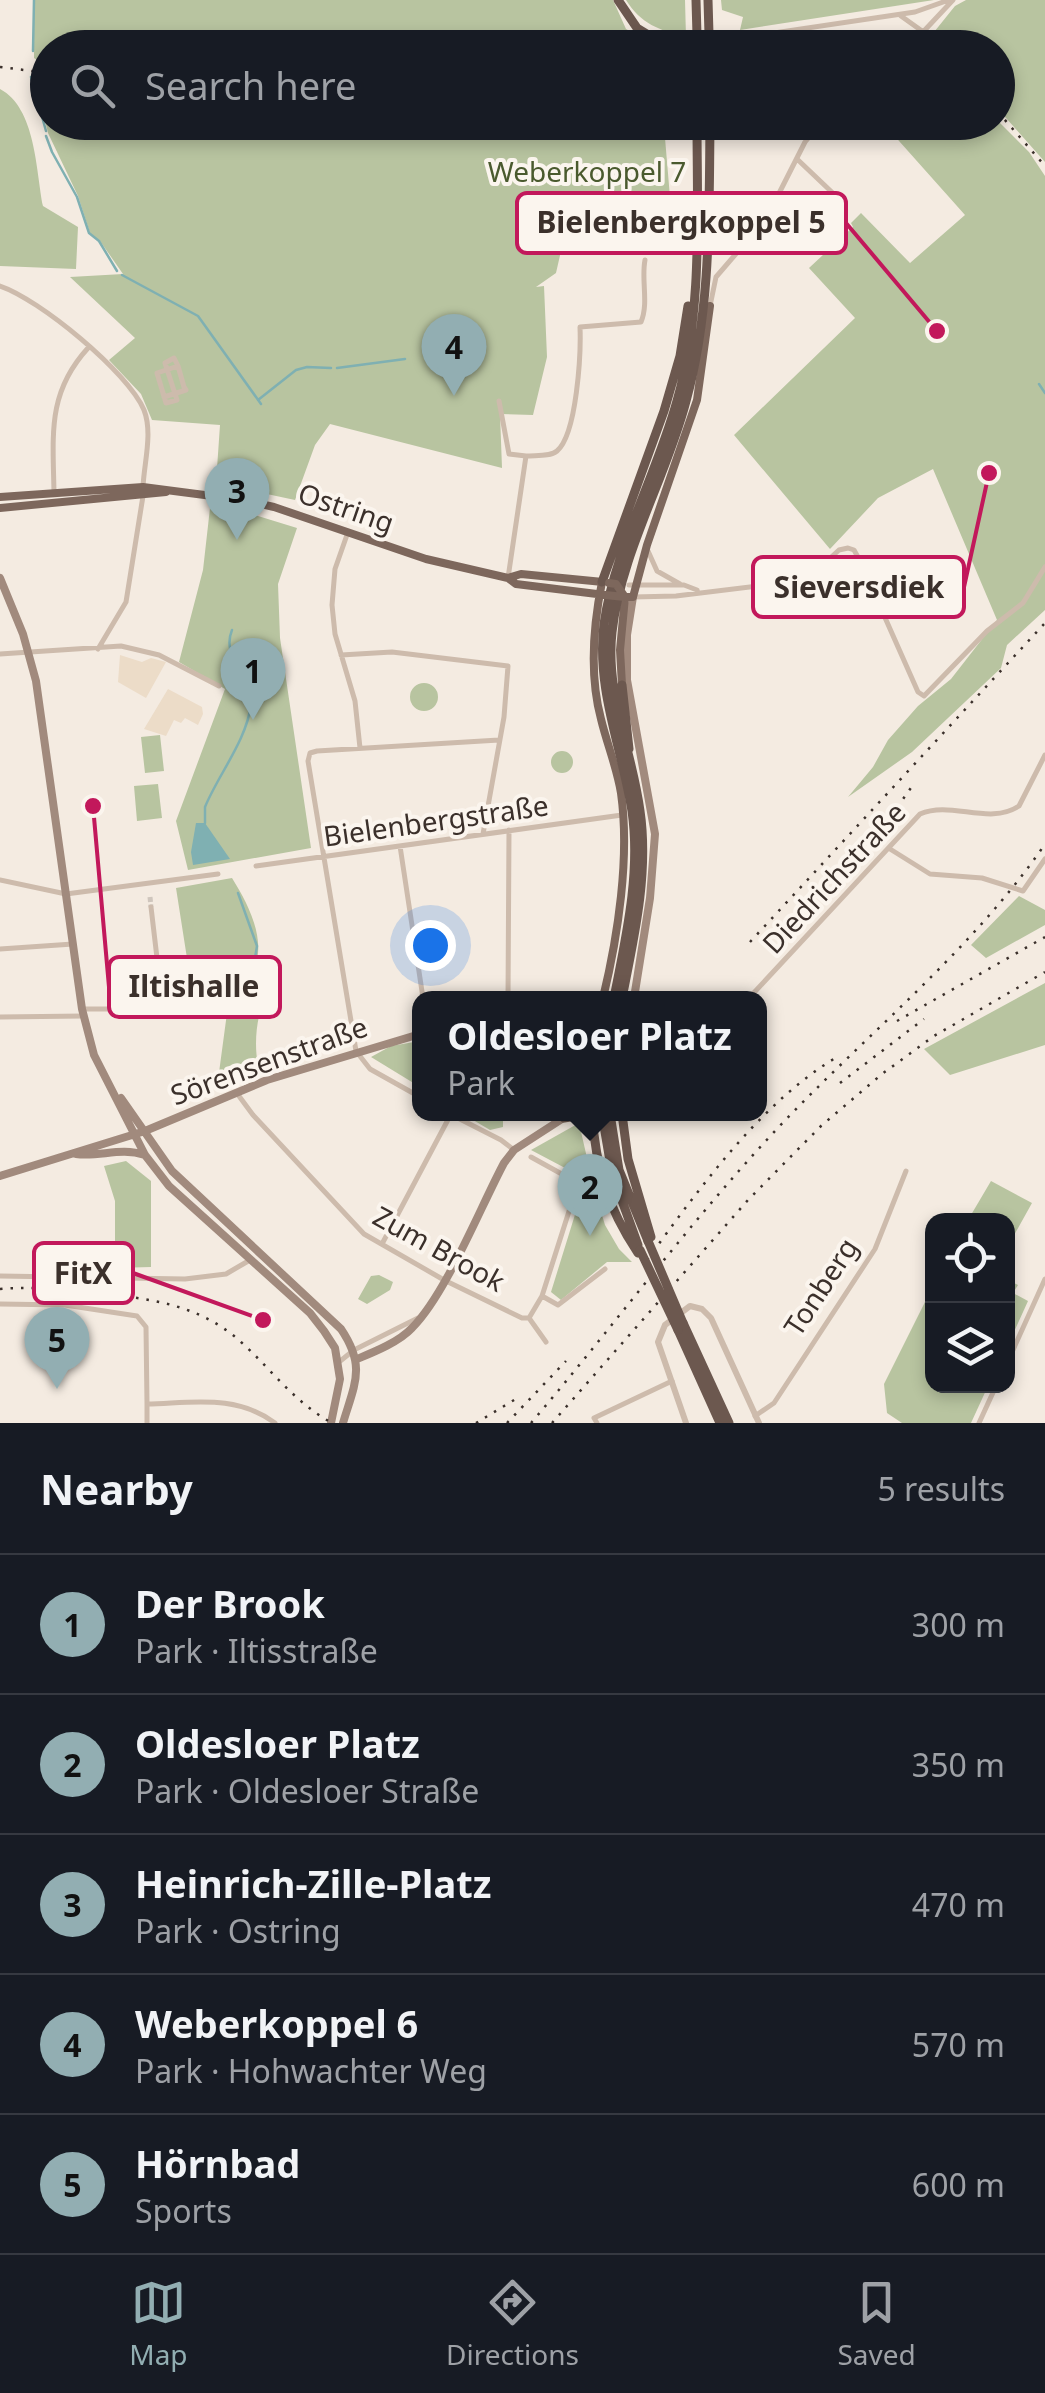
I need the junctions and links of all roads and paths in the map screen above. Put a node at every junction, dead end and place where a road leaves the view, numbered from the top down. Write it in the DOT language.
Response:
graph roads {
  1 [pos="618,0"];
  2 [pos="696,0"];
  3 [pos="708,0"];
  4 [pos="951,0"];
  5 [pos="915,12"];
  6 [pos="899,14"];
  7 [pos="924,28"];
  8 [pos="640,30"];
  9 [pos="697,30"];
  10 [pos="710,30"];
  11 [pos="792,30"];
  12 [pos="697,140"];
  13 [pos="710,140"];
  14 [pos="810,140"];
  15 [pos="797,159"];
  16 [pos="838,198"];
  17 [pos="709,212"];
  18 [pos="759,227"];
  19 [pos="697,239"];
  20 [pos="646,260"];
  21 [pos="707,262"];
  22 [pos="0,286"];
  23 [pos="710,306"];
  24 [pos="88,348"];
  25 [pos="167,370"];
  26 [pos="181,376"];
  27 [pos="170,379"];
  28 [pos="160,383"];
  29 [pos="174,392"];
  30 [pos="164,395"];
  31 [pos="499,402"];
  32 [pos="526,456"];
  33 [pos="143,491"];
  34 [pos="54,492"];
  35 [pos="0,496"];
  36 [pos="0,508"];
  37 [pos="348,532"];
  38 [pos="638,540"];
  39 [pos="1045,567"];
  40 [pos="0,578"];
  41 [pos="508,578"];
  42 [pos="609,583"];
  43 [pos="632,585"];
  44 [pos="682,585"];
  45 [pos="700,592"];
  46 [pos="603,594"];
  47 [pos="628,600"];
  48 [pos="100,648"];
  49 [pos="0,654"];
  50 [pos="30,655"];
  51 [pos="341,656"];
  52 [pos="624,680"];
  53 [pos="219,686"];
  54 [pos="499,740"];
  55 [pos="360,748"];
  56 [pos="1045,755"];
  57 [pos="628,757"];
  58 [pos="620,791"];
  59 [pos="622,815"];
  60 [pos="509,830"];
  61 [pos="634,831"];
  62 [pos="482,834"];
  63 [pos="400,846"];
  64 [pos="890,849"];
  65 [pos="324,858"];
  66 [pos="1045,859"];
  67 [pos="256,866"];
  68 [pos="218,874"];
  69 [pos="0,880"];
  70 [pos="148,884"];
  71 [pos="66,894"];
  72 [pos="150,897"];
  73 [pos="151,907"];
  74 [pos="73,944"];
  75 [pos="0,949"];
  76 [pos="422,991"];
  77 [pos="508,991"];
  78 [pos="604,991"];
  79 [pos="619,991"];
  80 [pos="620,991"];
  81 [pos="635,991"];
  82 [pos="756,991"];
  83 [pos="82,1012"];
  84 [pos="0,1017"];
  85 [pos="412,1036"];
  86 [pos="356,1051"];
  87 [pos="112,1087"];
  88 [pos="236,1092"];
  89 [pos="412,1093"];
  90 [pos="447,1121"];
  91 [pos="463,1121"];
  92 [pos="558,1121"];
  93 [pos="593,1121"];
  94 [pos="603,1121"];
  95 [pos="611,1121"];
  96 [pos="623,1121"];
  97 [pos="145,1131"];
  98 [pos="135,1136"];
  99 [pos="122,1149"];
  100 [pos="514,1150"];
  101 [pos="75,1154"];
  102 [pos="145,1155"];
  103 [pos="531,1157"];
  104 [pos="172,1171"];
  105 [pos="906,1171"];
  106 [pos="0,1176"];
  107 [pos="169,1186"];
  108 [pos="631,1215"];
  109 [pos="649,1239"];
  110 [pos="381,1245"];
  111 [pos="259,1250"];
  112 [pos="639,1251"];
  113 [pos="250,1260"];
  114 [pos="604,1269"];
  115 [pos="0,1276"];
  116 [pos="1045,1279"];
  117 [pos="444,1280"];
  118 [pos="542,1296"];
  119 [pos="0,1304"];
  120 [pos="529,1318"];
  121 [pos="680,1327"];
  122 [pos="546,1342"];
  123 [pos="1015,1345"];
  124 [pos="356,1354"];
  125 [pos="342,1359"];
  126 [pos="672,1381"];
  127 [pos="993,1393"];
  128 [pos="147,1404"];
  129 [pos="596,1420"];
  130 [pos="757,1420"];
  131 [pos="147,1423"];
  132 [pos="275,1423"];
  133 [pos="330,1423"];
  134 [pos="343,1423"];
  135 [pos="686,1423"];
  136 [pos="718,1423"];
  137 [pos="728,1423"];
  138 [pos="979,1423"];
  1 -- 8 [label="highway"];
  2 -- 9 [label="highway, bridge"];
  3 -- 10 [label="highway, bridge"];
  4 -- 5 [label="street"];
  4 -- 7 [label="street"];
  5 -- 6 [label="street"];
  5 -- 7 [label="street"];
  6 -- 7 [label="street"];
  6 -- 11 [label="street"];
  12 -- 19 [label="highway"];
  13 -- 17 [label="highway"];
  14 -- 15 [label="street"];
  15 -- 16 [label="street"];
  15 -- 18 [label="street"];
  17 -- 18 [label="highway"];
  17 -- 21 [label="highway"];
  18 -- 23 [label="street"];
  19 -- 38 [label="highway"];
  19 -- 42 [label="highway"];
  20 -- 32 [label="street"];
  21 -- 23 [label="highway"];
  21 -- 38 [label="highway"];
  22 -- 24 [label="street"];
  23 -- 38 [label="main road"];
  24 -- 33 [label="street"];
  24 -- 34 [label="street"];
  25 -- 26 [label="street"];
  25 -- 27 [label="street"];
  25 -- 28 [label="street"];
  26 -- 27 [label="street"];
  26 -- 29 [label="street"];
  27 -- 28 [label="street"];
  27 -- 29 [label="street"];
  28 -- 30 [label="street"];
  29 -- 30 [label="street"];
  29 -- 30 [label="street"];
  31 -- 32 [label="street"];
  32 -- 41 [label="street"];
  33 -- 34 [label="main road, Ostring"];
  33 -- 36 [label="main road, Ostring"];
  33 -- 37 [label="main road, Ostring"];
  33 -- 48 [label="street"];
  34 -- 35 [label="main road, Ostring"];
  37 -- 41 [label="main road, Ostring"];
  37 -- 51 [label="street"];
  38 -- 43 [label="main road"];
  38 -- 44 [label="street, Ostring"];
  38 -- 57 [label="highway"];
  38 -- 61 [label="highway"];
  39 -- 45 [label="street, Ostring"];
  40 -- 50 [label="main road"];
  41 -- 42 [label="main road, Ostring"];
  41 -- 46 [label="main road, Ostring"];
  42 -- 46 [label="main road"];
  42 -- 47 [label="main road, bridge"];
  43 -- 44 [label="street, Ostring"];
  43 -- 47 [label="main road"];
  44 -- 45 [label="street, Ostring"];
  45 -- 47 [label="street, Ostring"];
  46 -- 47 [label="main road, Ostring, bridge"];
  46 -- 58 [label="main road"];
  47 -- 52 [label="main road"];
  47 -- 52 [label="main road"];
  48 -- 50 [label="street"];
  48 -- 53 [label="street"];
  49 -- 50 [label="street"];
  50 -- 71 [label="main road"];
  51 -- 54 [label="street"];
  51 -- 55 [label="street"];
  52 -- 57 [label="highway"];
  52 -- 81 [label="main road"];
  54 -- 55 [label="street"];
  54 -- 62 [label="street"];
  55 -- 65 [label="street"];
  56 -- 64 [label="street, Diedrichstraße"];
  57 -- 80 [label="highway"];
  58 -- 59 [label="main road"];
  58 -- 61 [label="highway"];
  59 -- 60 [label="street, Bielenbergstraße"];
  59 -- 78 [label="main road"];
  60 -- 62 [label="street, Bielenbergstraße"];
  60 -- 77 [label="street"];
  61 -- 79 [label="highway"];
  62 -- 63 [label="street, Bielenbergstraße"];
  63 -- 65 [label="street, Bielenbergstraße"];
  63 -- 76 [label="street"];
  64 -- 66 [label="street"];
  64 -- 82 [label="street, Diedrichstraße"];
  65 -- 67 [label="street, Bielenbergstraße"];
  65 -- 86 [label="street"];
  68 -- 70 [label="street"];
  69 -- 71 [label="street"];
  70 -- 71 [label="street"];
  70 -- 72 [label="street"];
  71 -- 74 [label="main road"];
  73 -- 83 [label="street"];
  74 -- 75 [label="street"];
  74 -- 83 [label="main road"];
  83 -- 84 [label="street"];
  83 -- 87 [label="main road"];
  85 -- 86 [label="main road, Sörensenstraße"];
  86 -- 88 [label="main road, Sörensenstraße"];
  86 -- 89 [label="street"];
  87 -- 97 [label="main road"];
  87 -- 98 [label="main road"];
  88 -- 97 [label="main road, Sörensenstraße"];
  88 -- 110 [label="street, Zum Brook"];
  90 -- 110 [label="street"];
  91 -- 100 [label="street"];
  92 -- 100 [label="main road"];
  93 -- 112 [label="highway"];
  94 -- 108 [label="highway"];
  95 -- 108 [label="highway"];
  96 -- 109 [label="highway"];
  97 -- 98 [label="main road, Sörensenstraße"];
  97 -- 104 [label="main road"];
  98 -- 99 [label="main road"];
  98 -- 101 [label="main road, Sörensenstraße"];
  98 -- 102 [label="main road"];
  99 -- 101 [label="main road"];
  99 -- 102 [label="main road"];
  100 -- 117 [label="main road"];
  101 -- 106 [label="main road"];
  102 -- 107 [label="main road"];
  103 -- 118 [label="street"];
  104 -- 107 [label="street"];
  104 -- 111 [label="main road"];
  105 -- 130 [label="street, Tonberg"];
  107 -- 113 [label="main road"];
  108 -- 109 [label="highway"];
  108 -- 112 [label="highway"];
  109 -- 121 [label="highway, bridge"];
  110 -- 117 [label="street, Zum Brook"];
  111 -- 113 [label="street"];
  111 -- 124 [label="main road"];
  112 -- 121 [label="highway, bridge"];
  113 -- 115 [label="street"];
  113 -- 125 [label="main road"];
  114 -- 118 [label="street"];
  116 -- 123 [label="street"];
  117 -- 120 [label="street, Zum Brook"];
  117 -- 124 [label="main road"];
  118 -- 120 [label="street"];
  119 -- 128 [label="street"];
  120 -- 122 [label="street, Zum Brook"];
  121 -- 136 [label="highway"];
  121 -- 137 [label="highway"];
  124 -- 125 [label="main road"];
  124 -- 134 [label="main road"];
  125 -- 133 [label="main road"];
  126 -- 129 [label="street"];
  126 -- 130 [label="street, Tonberg"];
  126 -- 135 [label="street"];
  127 -- 138 [label="street"];
  128 -- 131 [label="street"];
  128 -- 132 [label="street"];
}
